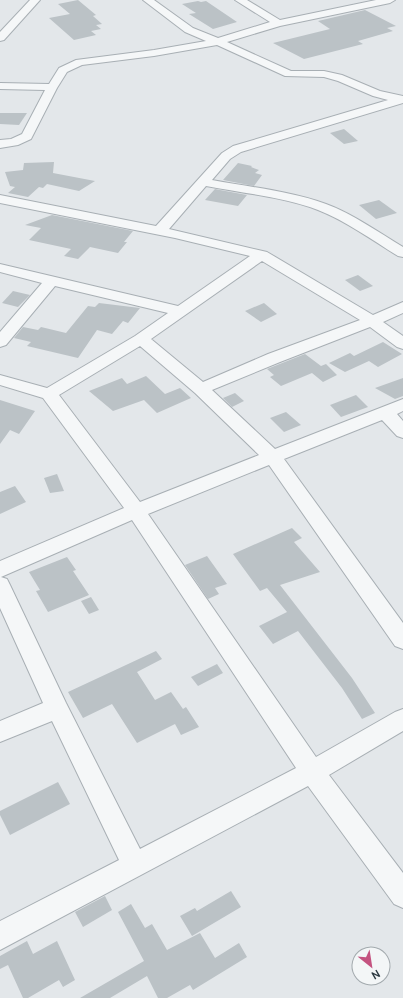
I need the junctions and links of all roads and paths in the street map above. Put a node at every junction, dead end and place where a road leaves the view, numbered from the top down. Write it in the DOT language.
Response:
graph roads {
  1 [pos="35,0"];
  2 [pos="148,0"];
  3 [pos="240,0"];
  4 [pos="332,0"];
  5 [pos="390,0"];
  6 [pos="346,8"];
  7 [pos="278,23"];
  8 [pos="2,34"];
  9 [pos="217,42"];
  10 [pos="0,86"];
  11 [pos="52,87"];
  12 [pos="403,99"];
  13 [pos="0,144"];
  14 [pos="203,182"];
  15 [pos="2,201"];
  16 [pos="159,230"];
  17 [pos="403,236"];
  18 [pos="384,242"];
  19 [pos="403,252"];
  20 [pos="262,255"];
  21 [pos="0,268"];
  22 [pos="52,280"];
  23 [pos="403,307"];
  24 [pos="179,311"];
  25 [pos="372,322"];
  26 [pos="141,338"];
  27 [pos="0,342"];
  28 [pos="403,344"];
  29 [pos="0,380"];
  30 [pos="201,389"];
  31 [pos="49,394"];
  32 [pos="403,405"];
  33 [pos="386,413"];
  34 [pos="403,432"];
  35 [pos="273,458"];
  36 [pos="136,511"];
  37 [pos="0,570"];
  38 [pos="0,585"];
  39 [pos="403,640"];
  40 [pos="57,708"];
  41 [pos="403,719"];
  42 [pos="0,732"];
  43 [pos="312,772"];
  44 [pos="135,865"];
  45 [pos="403,895"];
  46 [pos="0,936"];
  1 -- 8 [label="street"];
  2 -- 9 [label="street"];
  3 -- 7 [label="street"];
  4 -- 6 [label="street"];
  5 -- 6 [label="street"];
  6 -- 7 [label="street"];
  7 -- 9 [label="street"];
  9 -- 11 [label="street"];
  9 -- 12 [label="street"];
  10 -- 11 [label="street"];
  11 -- 13 [label="street"];
  12 -- 14 [label="street"];
  14 -- 16 [label="street"];
  14 -- 18 [label="street"];
  15 -- 16 [label="street"];
  16 -- 20 [label="street"];
  17 -- 18 [label="street"];
  18 -- 19 [label="street"];
  20 -- 24 [label="street"];
  20 -- 25 [label="street"];
  21 -- 22 [label="street"];
  22 -- 24 [label="street"];
  22 -- 27 [label="street"];
  23 -- 25 [label="street"];
  24 -- 26 [label="street"];
  25 -- 28 [label="street"];
  25 -- 30 [label="street"];
  26 -- 30 [label="street"];
  26 -- 31 [label="street"];
  29 -- 31 [label="street"];
  30 -- 35 [label="street"];
  31 -- 36 [label="street"];
  32 -- 33 [label="street"];
  33 -- 34 [label="street"];
  33 -- 35 [label="street"];
  35 -- 36 [label="street"];
  35 -- 39 [label="street"];
  36 -- 37 [label="street"];
  36 -- 43 [label="street"];
  38 -- 40 [label="street"];
  40 -- 42 [label="street"];
  40 -- 44 [label="street"];
  41 -- 43 [label="street"];
  43 -- 44 [label="street"];
  43 -- 45 [label="street"];
  44 -- 46 [label="street"];
}
